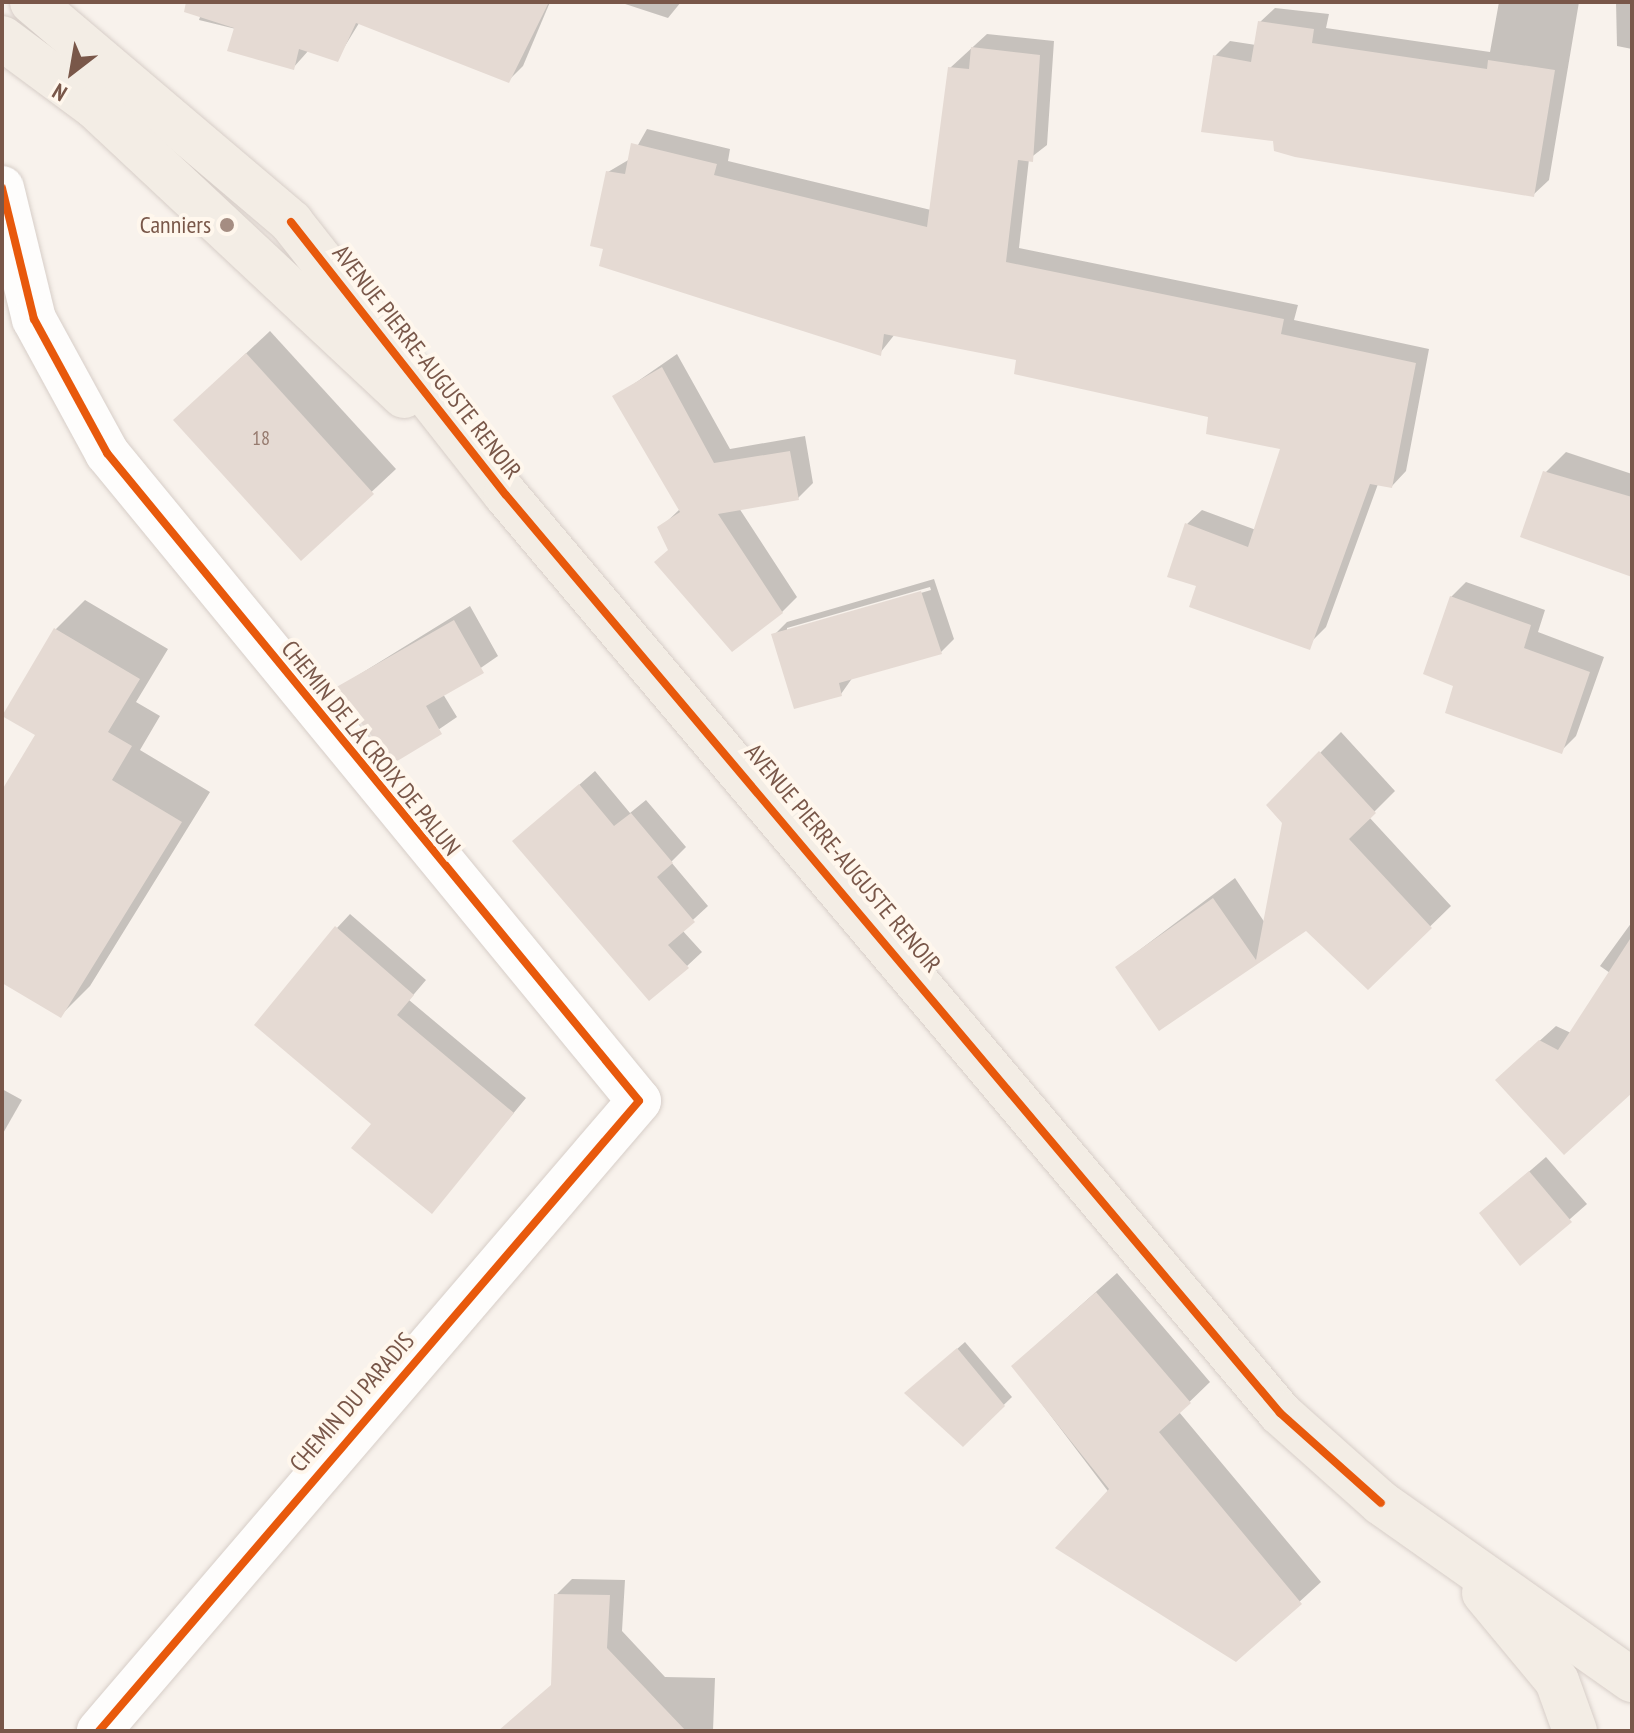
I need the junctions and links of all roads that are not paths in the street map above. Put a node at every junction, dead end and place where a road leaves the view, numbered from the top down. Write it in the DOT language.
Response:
graph roads {
  1 [pos="32,2"];
  2 [pos="2,38"];
  3 [pos="2,188"];
  4 [pos="506,495"];
  5 [pos="639,1101"];
  6 [pos="1457,1560"];
  7 [pos="1632,1680"];
  8 [pos="99,1731"];
  9 [pos="1575,1731"];
  1 -- 4 [label="main road, AVENUE PIERRE-AUGUSTE RENOIR"];
  2 -- 4 [label="main road, AVENUE PIERRE-AUGUSTE RENOIR"];
  3 -- 5 [label="street, CHEMIN DE LA CROIX DE PALUN"];
  4 -- 6 [label="main road, AVENUE PIERRE-AUGUSTE RENOIR"];
  5 -- 8 [label="street, CHEMIN DU PARADIS"];
  6 -- 7 [label="main road, AVENUE PIERRE-AUGUSTE RENOIR"];
  6 -- 9 [label="main road, AVENUE PIERRE-AUGUSTE RENOIR"];
}
